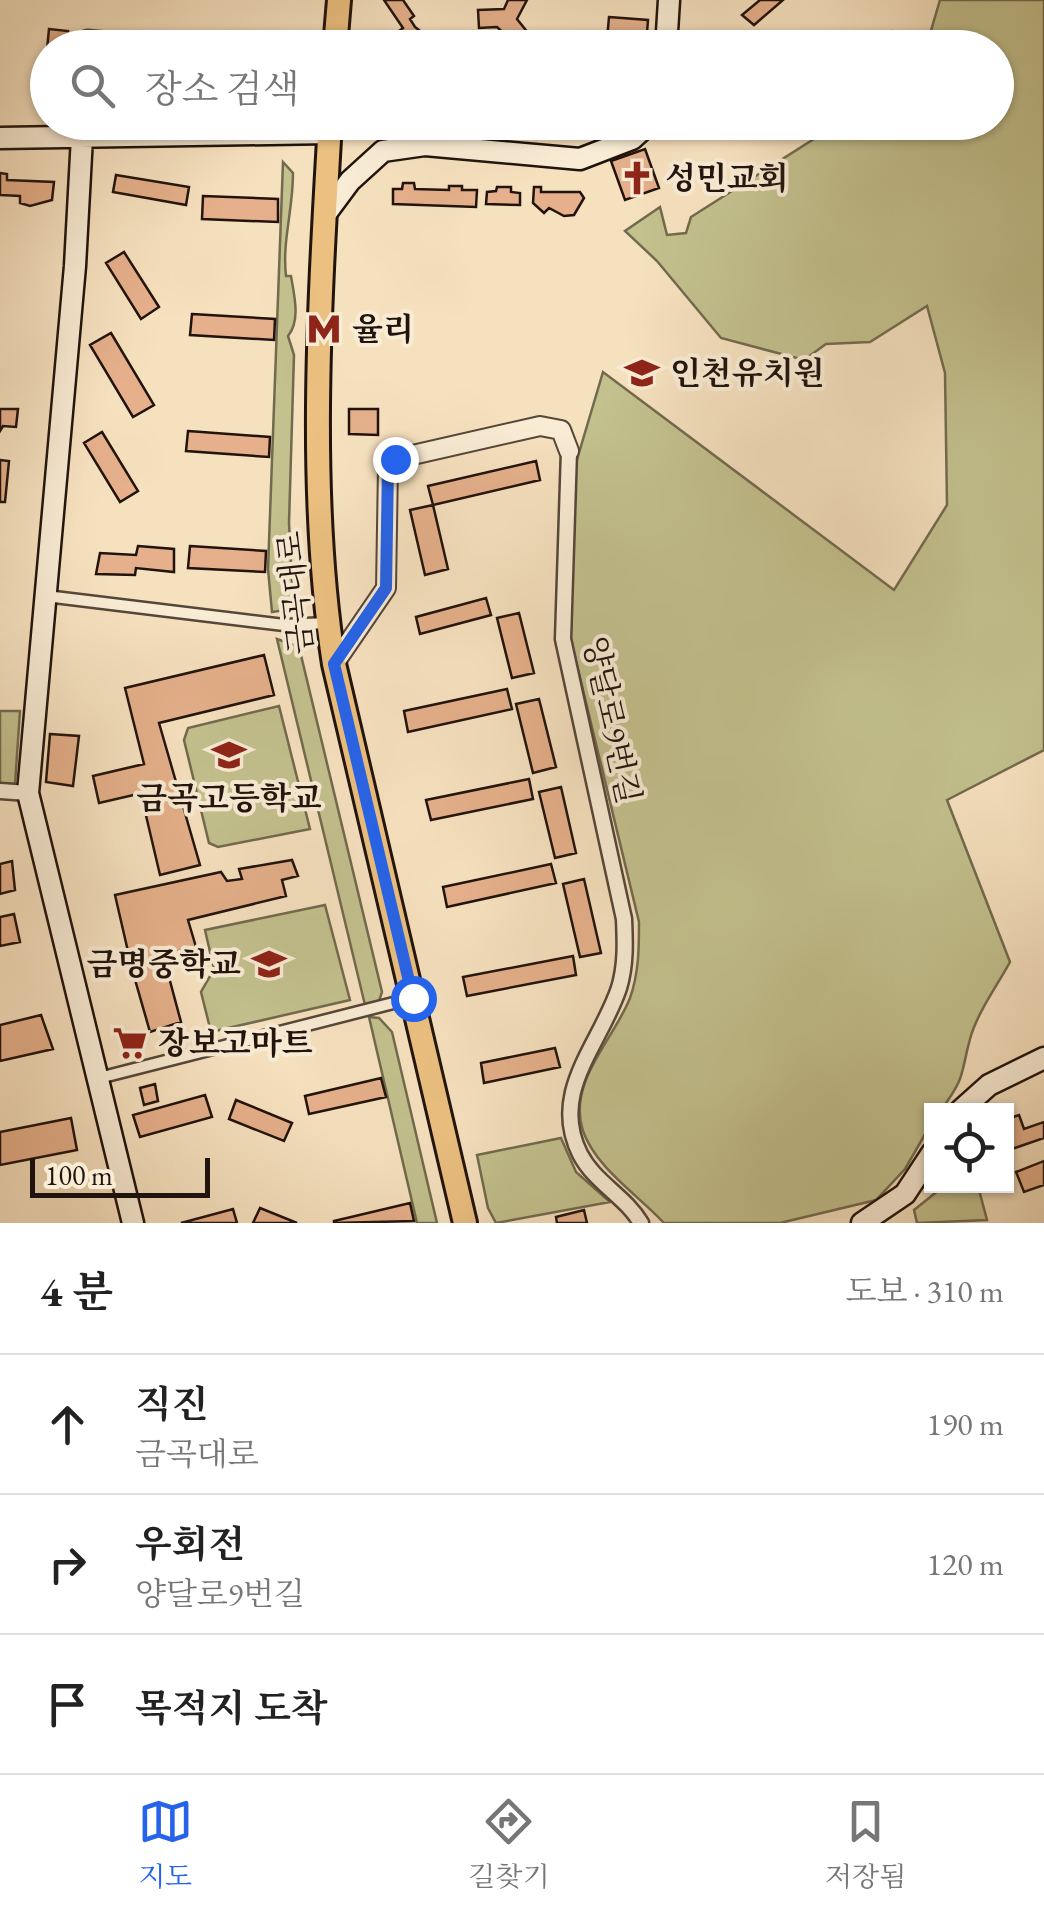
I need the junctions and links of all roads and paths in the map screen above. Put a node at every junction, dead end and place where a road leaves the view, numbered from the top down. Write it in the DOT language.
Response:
graph roads {
  1 [pos="339,0"];
  2 [pos="669,0"];
  3 [pos="336,30"];
  4 [pos="667,30"];
  5 [pos="30,135"];
  6 [pos="0,138"];
  7 [pos="81,140"];
  8 [pos="331,140"];
  9 [pos="391,140"];
  10 [pos="415,140"];
  11 [pos="629,140"];
  12 [pos="424,145"];
  13 [pos="383,151"];
  14 [pos="327,212"];
  15 [pos="570,451"];
  16 [pos="46,596"];
  17 [pos="329,631"];
  18 [pos="355,636"];
  19 [pos="334,664"];
  20 [pos="0,790"];
  21 [pos="28,793"];
  22 [pos="413,998"];
  23 [pos="1044,1058"];
  24 [pos="100,1078"];
  25 [pos="969,1103"];
  26 [pos="924,1166"];
  27 [pos="132,1223"];
  28 [pos="465,1223"];
  29 [pos="642,1223"];
  30 [pos="862,1223"];
  1 -- 3 [label="main road"];
  2 -- 4 [label="main road"];
  5 -- 6 [label="main road"];
  7 -- 16 [label="main road"];
  8 -- 14 [label="main road, 금곡대로"];
  9 -- 13 [label="main road"];
  10 -- 12 [label="main road"];
  11 -- 12 [label="main road"];
  12 -- 13 [label="main road"];
  13 -- 14 [label="main road"];
  14 -- 17 [label="main road, 금곡대로"];
  15 -- 18 [label="street, 양달로9번길"];
  15 -- 29 [label="street, 양달로9번길"];
  16 -- 17 [label="street"];
  16 -- 21 [label="main road"];
  17 -- 18 [label="street"];
  17 -- 19 [label="main road, 금곡대로"];
  18 -- 19 [label="street, 양달로9번길"];
  19 -- 22 [label="main road, 금곡대로"];
  20 -- 21 [label="street"];
  21 -- 24 [label="main road"];
  22 -- 24 [label="street"];
  22 -- 28 [label="main road, 금곡대로"];
  23 -- 25 [label="main road"];
  24 -- 27 [label="main road"];
  26 -- 30 [label="main road"];
}
